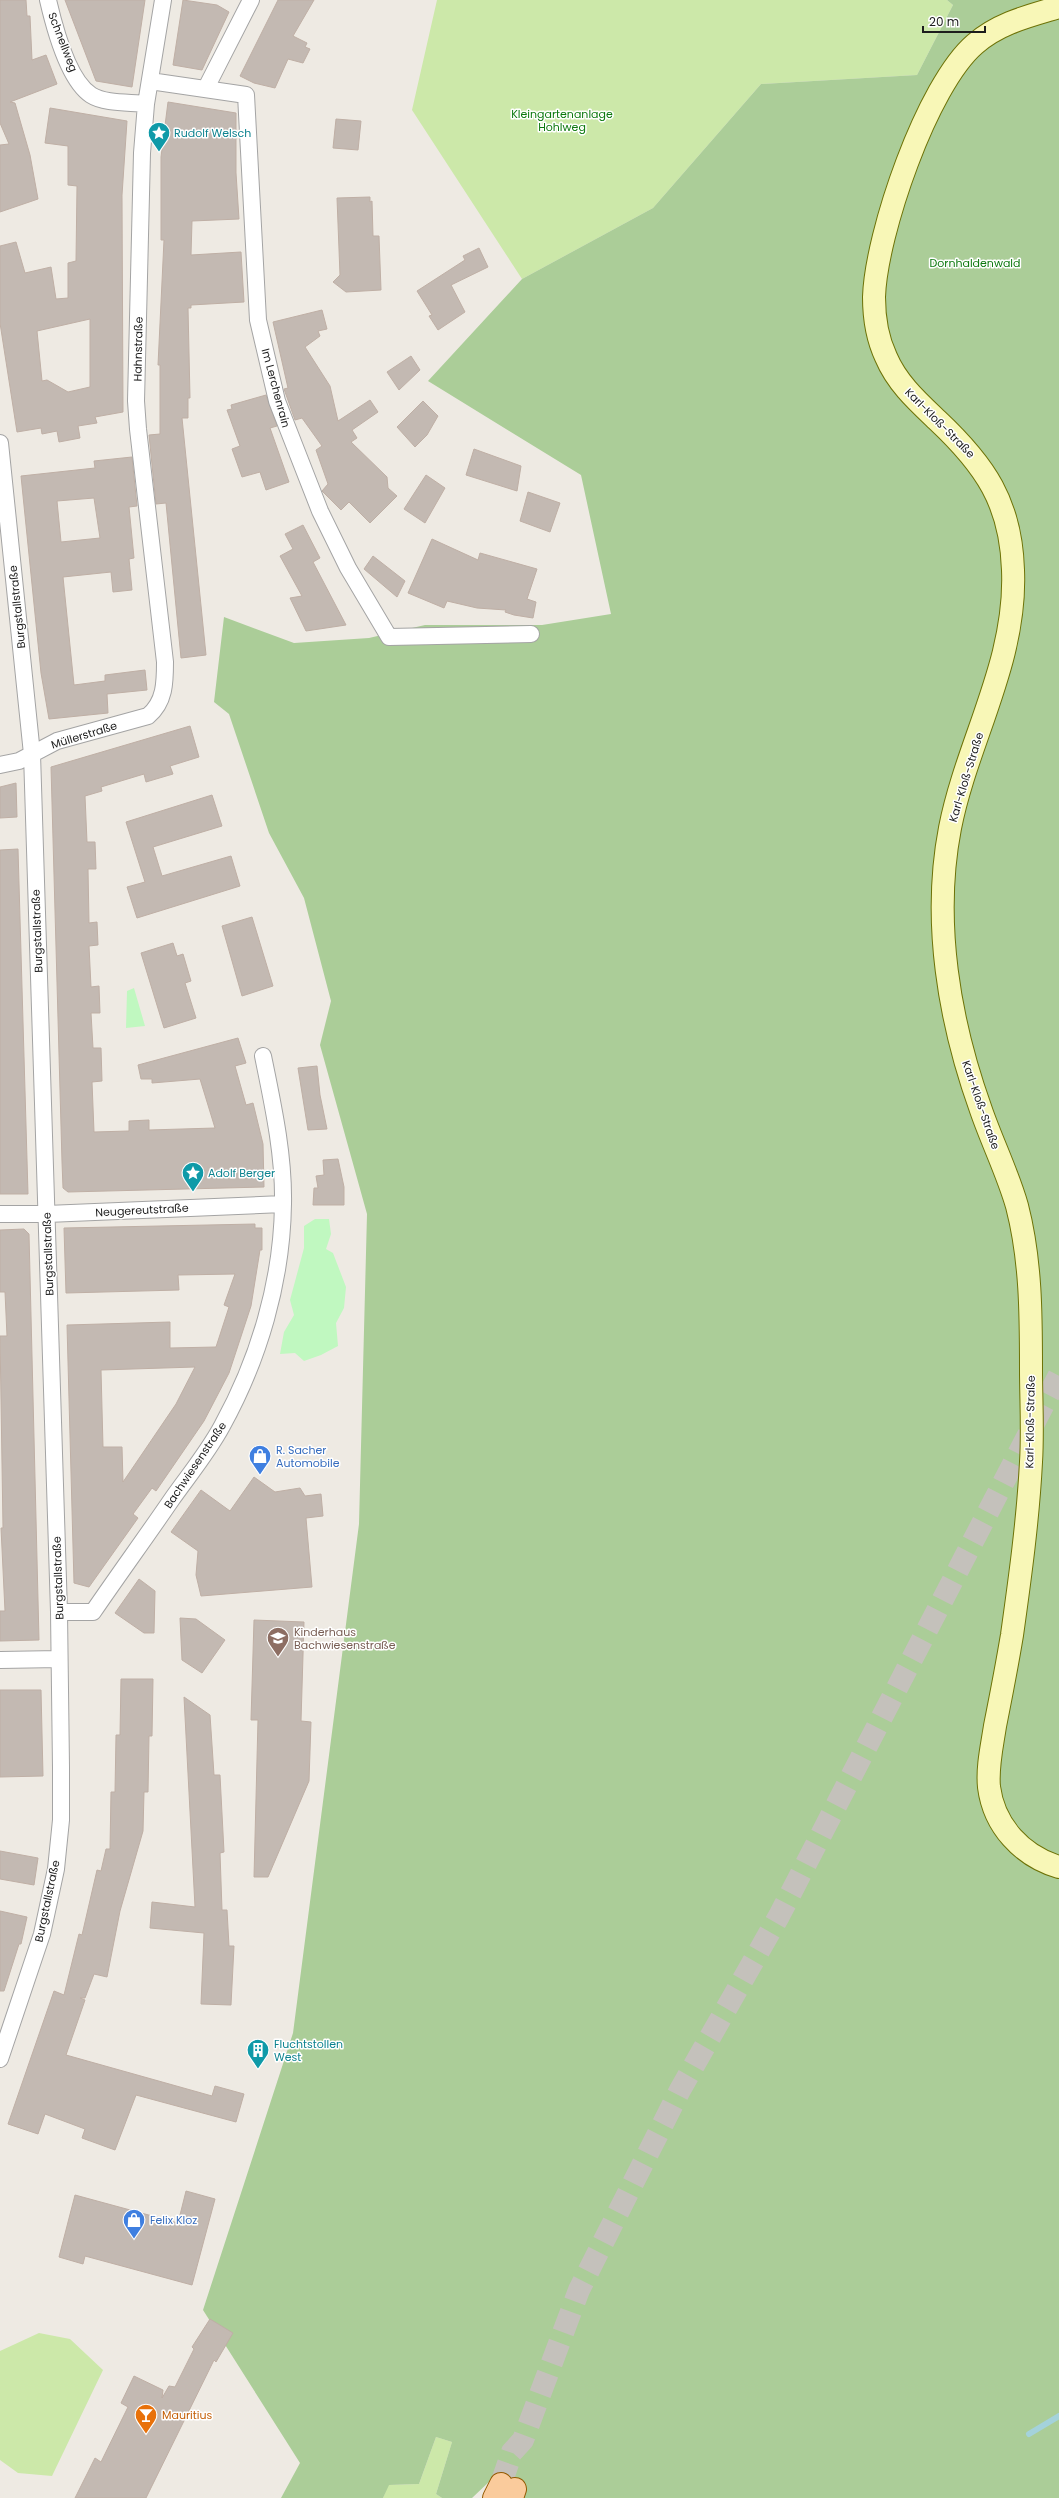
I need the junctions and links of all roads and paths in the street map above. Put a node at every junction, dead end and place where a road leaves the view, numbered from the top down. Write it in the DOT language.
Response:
graph roads {
  1 [pos="48,0"];
  2 [pos="163,0"];
  3 [pos="251,0"];
  4 [pos="1059,7"];
  5 [pos="150,81"];
  6 [pos="206,88"];
  7 [pos="146,104"];
  8 [pos="0,452"];
  9 [pos="531,634"];
  10 [pos="161,698"];
  11 [pos="32,754"];
  12 [pos="0,765"];
  13 [pos="264,1056"];
  14 [pos="283,1204"];
  15 [pos="0,1214"];
  16 [pos="47,1214"];
  17 [pos="59,1612"];
  18 [pos="59,1659"];
  19 [pos="0,1660"];
  20 [pos="1059,1867"];
  21 [pos="0,2059"];
  1 -- 7 [label="street, Schnellweg"];
  2 -- 5 [label="street, Hahnstraße"];
  3 -- 6 [label="street"];
  4 -- 20 [label="main road, Karl-Kloß-Straße"];
  5 -- 6 [label="street, Im Lerchenrain"];
  5 -- 7 [label="street, Hahnstraße"];
  6 -- 9 [label="street, Im Lerchenrain"];
  7 -- 10 [label="street, Hahnstraße"];
  8 -- 11 [label="street, Burgstallstraße"];
  10 -- 11 [label="street, Müllerstraße"];
  11 -- 12 [label="street, Müllerstraße"];
  11 -- 16 [label="street, Burgstallstraße"];
  13 -- 14 [label="street, Bachwiesenstraße"];
  14 -- 16 [label="street, Neugereutstraße"];
  14 -- 17 [label="street, Bachwiesenstraße"];
  15 -- 16 [label="street, Neugereutstraße"];
  16 -- 17 [label="street, Burgstallstraße"];
  17 -- 18 [label="street, Burgstallstraße"];
  18 -- 19 [label="street"];
  18 -- 21 [label="street, Burgstallstraße"];
}
